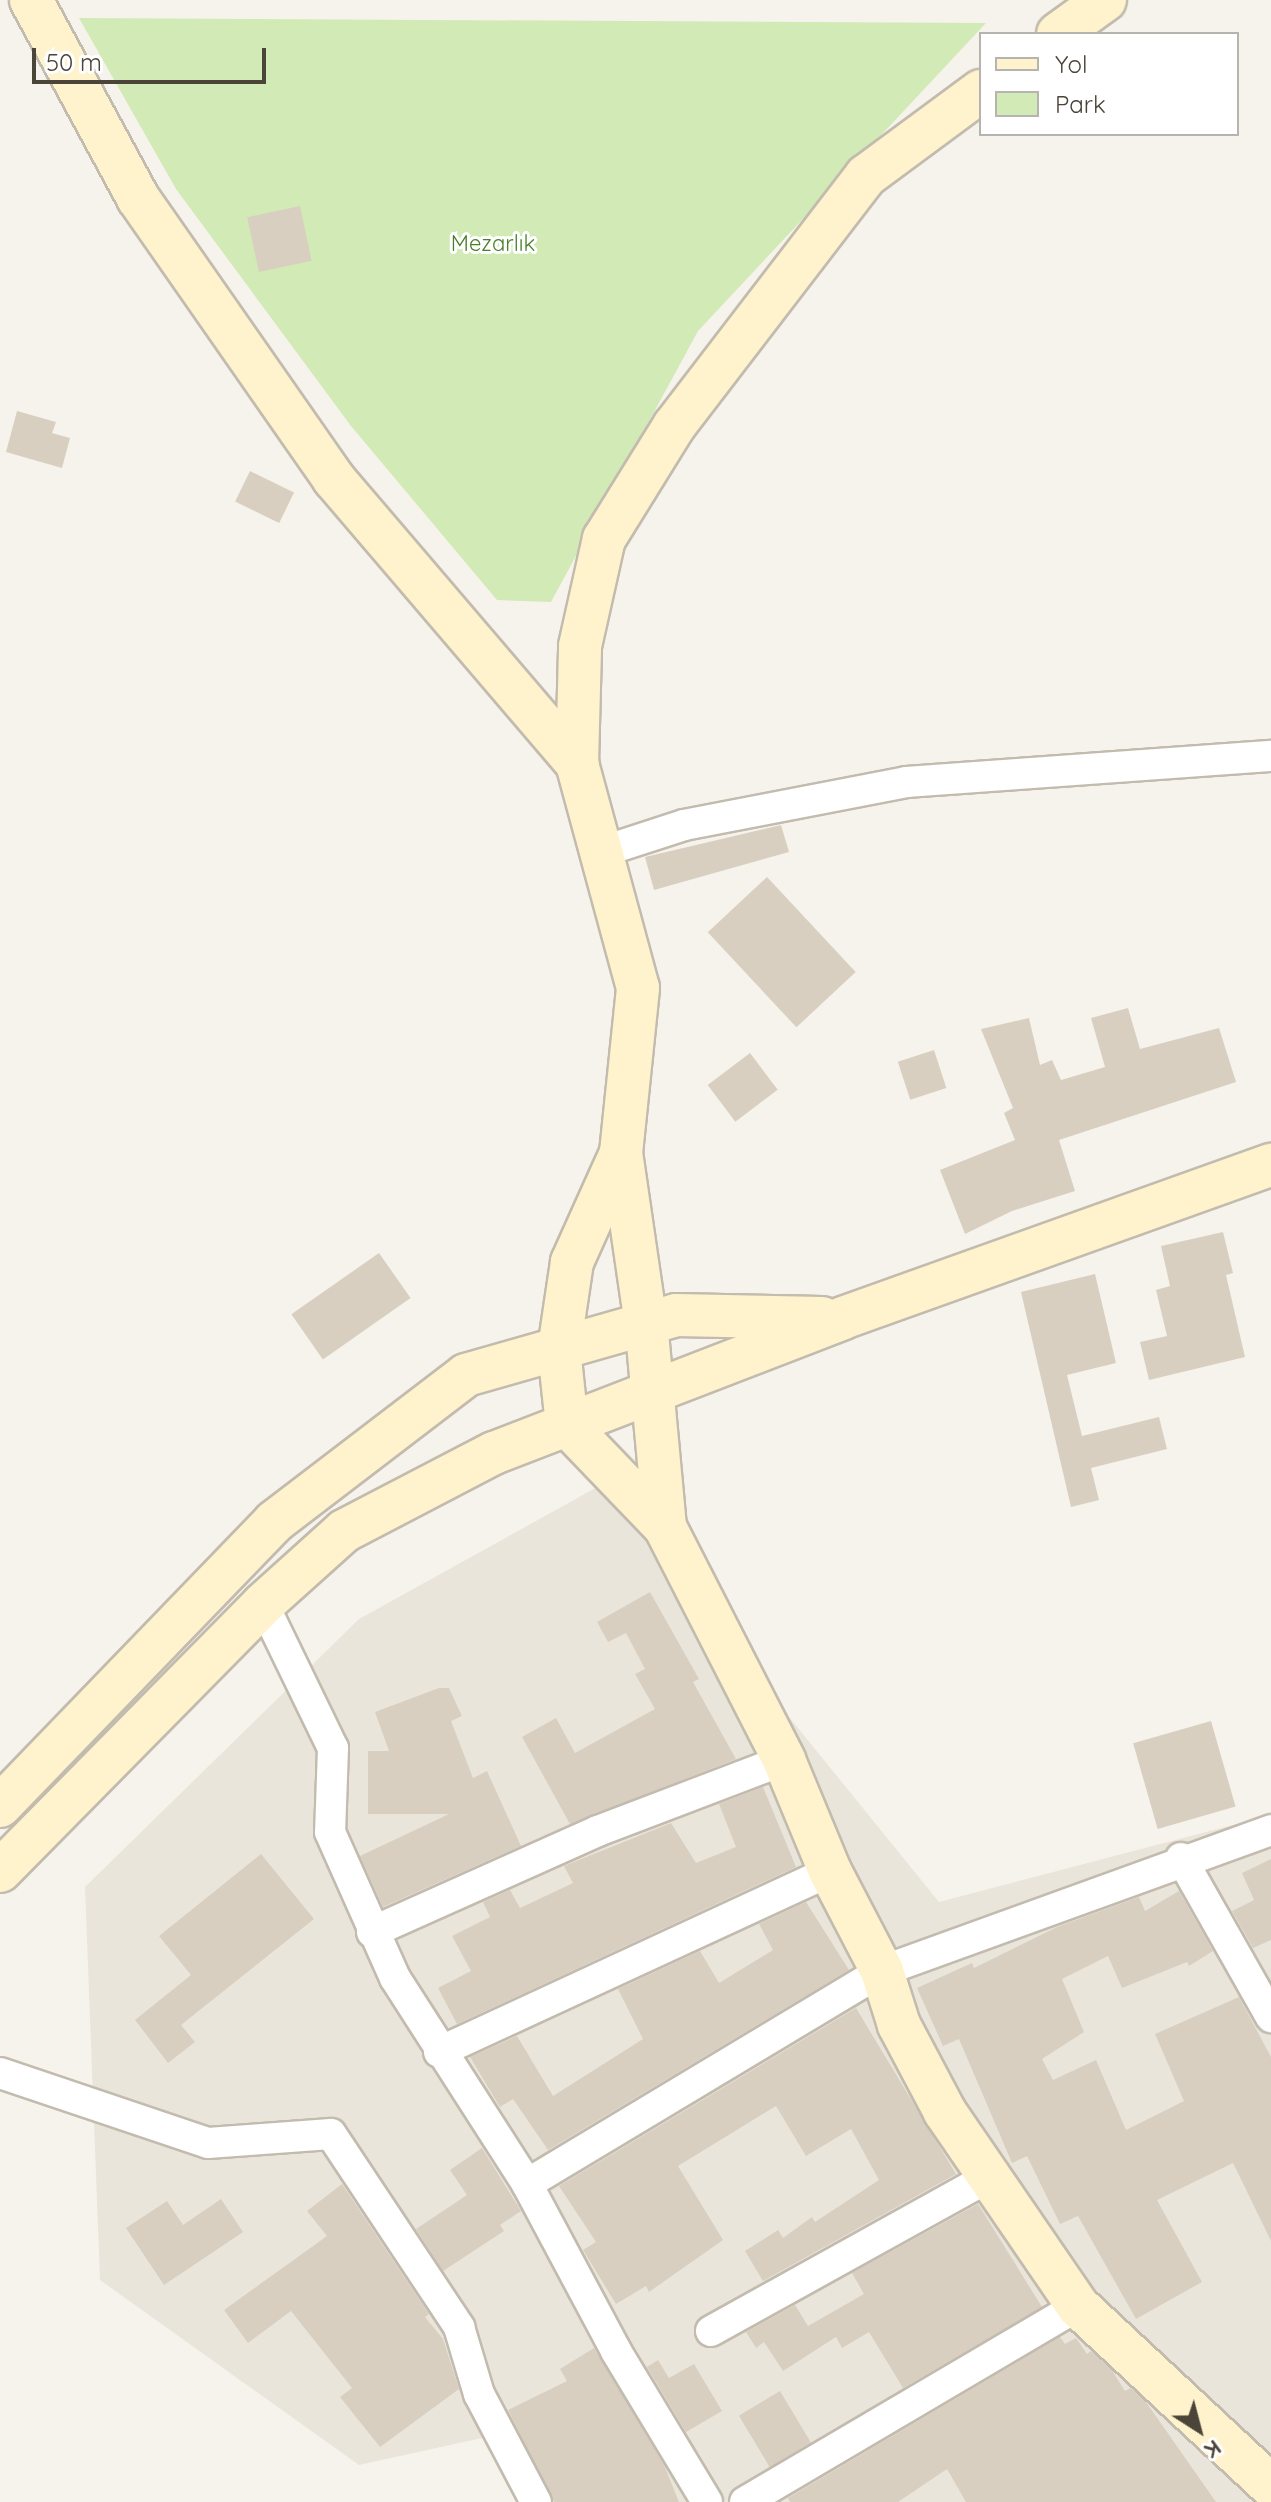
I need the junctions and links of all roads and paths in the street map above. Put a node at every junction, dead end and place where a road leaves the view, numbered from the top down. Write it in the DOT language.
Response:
graph roads {
  1 [pos="31,0"];
  2 [pos="1105,0"];
  3 [pos="1061,32"];
  4 [pos="979,92"];
  5 [pos="1271,756"];
  6 [pos="577,764"];
  7 [pos="601,852"];
  8 [pos="621,1153"];
  9 [pos="1271,1165"];
  10 [pos="843,1318"];
  11 [pos="646,1324"];
  12 [pos="559,1349"];
  13 [pos="653,1390"];
  14 [pos="567,1425"];
  15 [pos="665,1527"];
  16 [pos="263,1604"];
  17 [pos="784,1760"];
  18 [pos="0,1806"];
  19 [pos="1271,1830"];
  20 [pos="1181,1858"];
  21 [pos="0,1871"];
  22 [pos="830,1871"];
  23 [pos="372,1932"];
  24 [pos="882,1971"];
  25 [pos="1271,2017"];
  26 [pos="439,2052"];
  27 [pos="0,2073"];
  28 [pos="992,2175"];
  29 [pos="527,2184"];
  30 [pos="1078,2306"];
  31 [pos="711,2331"];
  32 [pos="1271,2487"];
  33 [pos="536,2502"];
  34 [pos="707,2502"];
  35 [pos="745,2502"];
  36 [pos="1247,2502"];
  1 -- 6 [label="street"];
  2 -- 3 [label="street"];
  4 -- 6 [label="street"];
  5 -- 7 [label="street"];
  6 -- 7 [label="street"];
  7 -- 8 [label="street"];
  8 -- 11 [label="street"];
  8 -- 12 [label="street"];
  9 -- 10 [label="street"];
  10 -- 11 [label="street"];
  10 -- 13 [label="street"];
  11 -- 12 [label="street"];
  11 -- 13 [label="street"];
  12 -- 14 [label="street"];
  12 -- 18 [label="street"];
  13 -- 14 [label="street"];
  13 -- 15 [label="street"];
  14 -- 15 [label="street"];
  14 -- 16 [label="street"];
  15 -- 17 [label="street"];
  16 -- 21 [label="street"];
  16 -- 23 [label="street"];
  17 -- 22 [label="street"];
  17 -- 23 [label="street"];
  19 -- 20 [label="street"];
  20 -- 24 [label="street"];
  20 -- 25 [label="street"];
  22 -- 24 [label="street"];
  22 -- 26 [label="street"];
  23 -- 26 [label="street"];
  24 -- 28 [label="street"];
  24 -- 29 [label="street"];
  26 -- 29 [label="street"];
  27 -- 33 [label="street"];
  28 -- 30 [label="street"];
  28 -- 31 [label="street"];
  29 -- 34 [label="street"];
  30 -- 32 [label="street"];
  30 -- 35 [label="street"];
  32 -- 36 [label="street"];
}
